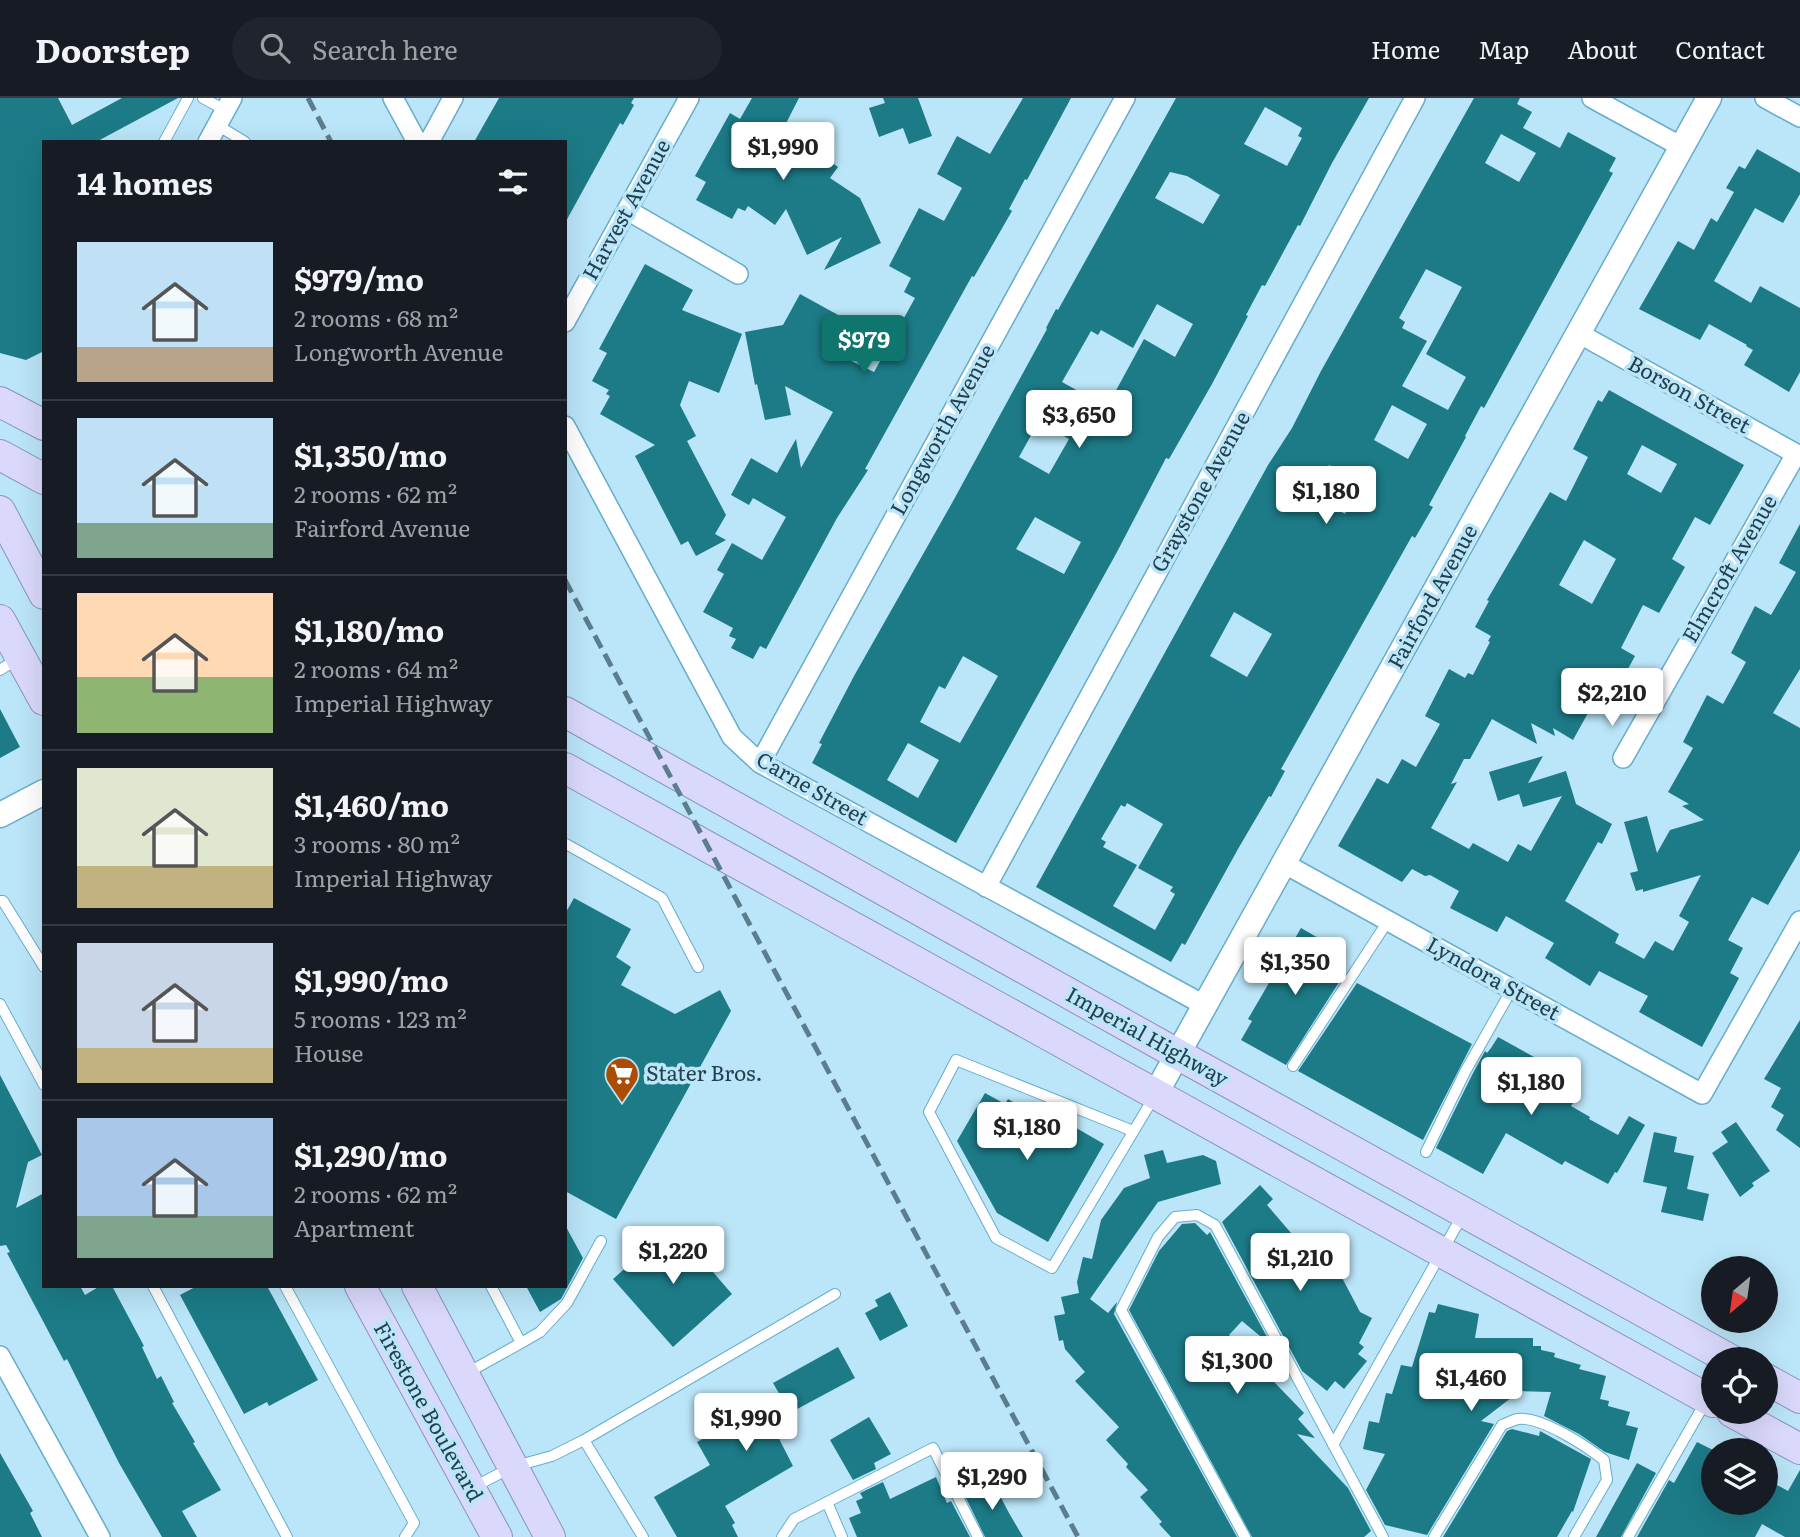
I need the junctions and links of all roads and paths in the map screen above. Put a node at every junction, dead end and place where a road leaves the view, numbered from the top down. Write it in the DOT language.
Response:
graph roads {
  1 [pos="188,98"];
  2 [pos="203,98"];
  3 [pos="393,98"];
  4 [pos="453,98"];
  5 [pos="689,98"];
  6 [pos="1125,98"];
  7 [pos="1415,98"];
  8 [pos="1592,98"];
  9 [pos="1709,98"];
  10 [pos="1765,98"];
  11 [pos="1800,117"];
  12 [pos="220,119"];
  13 [pos="165,140"];
  14 [pos="243,140"];
  15 [pos="416,140"];
  16 [pos="430,140"];
  17 [pos="1680,146"];
  18 [pos="628,210"];
  19 [pos="738,274"];
  20 [pos="567,318"];
  21 [pos="1578,333"];
  22 [pos="0,402"];
  23 [pos="42,424"];
  24 [pos="567,430"];
  25 [pos="0,455"];
  26 [pos="1798,455"];
  27 [pos="42,478"];
  28 [pos="0,511"];
  29 [pos="42,590"];
  30 [pos="0,620"];
  31 [pos="10,664"];
  32 [pos="42,698"];
  33 [pos="567,713"];
  34 [pos="1623,758"];
  35 [pos="760,763"];
  36 [pos="567,769"];
  37 [pos="42,793"];
  38 [pos="0,815"];
  39 [pos="567,845"];
  40 [pos="1285,864"];
  41 [pos="986,887"];
  42 [pos="0,901"];
  43 [pos="1388,921"];
  44 [pos="1800,922"];
  45 [pos="42,964"];
  46 [pos="698,967"];
  47 [pos="1512,989"];
  48 [pos="0,1004"];
  49 [pos="1206,1006"];
  50 [pos="1179,1055"];
  51 [pos="1293,1066"];
  52 [pos="42,1081"];
  53 [pos="1155,1095"];
  54 [pos="1133,1131"];
  55 [pos="1426,1152"];
  56 [pos="1464,1212"];
  57 [pos="601,1241"];
  58 [pos="1443,1251"];
  59 [pos="154,1288"];
  60 [pos="286,1288"];
  61 [pos="361,1288"];
  62 [pos="417,1288"];
  63 [pos="492,1288"];
  64 [pos="835,1294"];
  65 [pos="521,1343"];
  66 [pos="1708,1347"];
  67 [pos="0,1356"];
  68 [pos="464,1374"];
  69 [pos="1778,1386"];
  70 [pos="1701,1391"];
  71 [pos="1800,1398"];
  72 [pos="1701,1424"];
  73 [pos="1758,1424"];
  74 [pos="584,1440"];
  75 [pos="1333,1445"];
  76 [pos="1800,1449"];
  77 [pos="512,1467"];
  78 [pos="470,1489"];
  79 [pos="827,1502"];
  80 [pos="100,1537"];
  81 [pos="287,1537"];
  82 [pos="405,1537"];
  83 [pos="497,1537"];
  84 [pos="550,1537"];
  85 [pos="643,1537"];
  86 [pos="782,1537"];
  87 [pos="842,1537"];
  88 [pos="978,1537"];
  89 [pos="1245,1537"];
  90 [pos="1382,1537"];
  91 [pos="1434,1537"];
  92 [pos="1574,1537"];
  93 [pos="1628,1537"];
  1 -- 13 [label="lane"];
  2 -- 12 [label="lane"];
  3 -- 15 [label="street"];
  4 -- 16 [label="street"];
  5 -- 18 [label="street, Harvest Avenue"];
  6 -- 35 [label="street, Longworth Avenue"];
  7 -- 41 [label="street, Graystone Avenue"];
  8 -- 17 [label="street"];
  9 -- 17 [label="street, Fairford Avenue"];
  10 -- 11 [label="street"];
  12 -- 14 [label="lane"];
  17 -- 21 [label="street, Fairford Avenue"];
  18 -- 19 [label="street"];
  18 -- 20 [label="street, Harvest Avenue"];
  21 -- 26 [label="street, Borson Street"];
  21 -- 40 [label="street, Fairford Avenue"];
  22 -- 23 [label="main road"];
  24 -- 35 [label="street, Carne Street"];
  25 -- 27 [label="main road"];
  26 -- 34 [label="street, Elmcroft Avenue"];
  28 -- 29 [label="main road"];
  30 -- 31 [label="main road"];
  31 -- 32 [label="main road"];
  33 -- 50 [label="main road, Imperial Highway"];
  35 -- 41 [label="street, Carne Street"];
  36 -- 53 [label="main road"];
  37 -- 38 [label="street"];
  39 -- 46 [label="lane"];
  40 -- 43 [label="street, Lyndora Street"];
  40 -- 49 [label="street, Fairford Avenue"];
  41 -- 49 [label="street, Carne Street"];
  42 -- 45 [label="lane"];
  43 -- 47 [label="street, Lyndora Street"];
  43 -- 51 [label="lane"];
  44 -- 47 [label="street, Lyndora Street"];
  47 -- 55 [label="lane"];
  48 -- 52 [label="lane"];
  49 -- 50 [label="street, Fairford Avenue"];
  50 -- 53 [label="street, Fairford Avenue"];
  50 -- 56 [label="main road, Imperial Highway"];
  53 -- 54 [label="lane"];
  53 -- 58 [label="main road"];
  54 -- 54 [label="lane"];
  56 -- 58 [label="lane"];
  56 -- 66 [label="main road, Imperial Highway"];
  57 -- 65 [label="lane"];
  58 -- 70 [label="main road"];
  58 -- 75 [label="lane"];
  59 -- 81 [label="lane"];
  60 -- 82 [label="lane"];
  61 -- 78 [label="main road, Firestone Boulevard"];
  62 -- 68 [label="main road"];
  63 -- 65 [label="lane"];
  64 -- 74 [label="lane"];
  65 -- 68 [label="lane"];
  67 -- 80 [label="street"];
  68 -- 77 [label="main road"];
  69 -- 71 [label="main road"];
  72 -- 93 [label="lane"];
  73 -- 76 [label="main road"];
  74 -- 77 [label="lane"];
  74 -- 85 [label="lane"];
  75 -- 89 [label="lane"];
  75 -- 90 [label="lane"];
  77 -- 78 [label="lane"];
  77 -- 84 [label="main road"];
  78 -- 83 [label="main road, Firestone Boulevard"];
  79 -- 86 [label="lane"];
  79 -- 87 [label="lane"];
  79 -- 88 [label="lane"];
  91 -- 92 [label="lane"];
}
